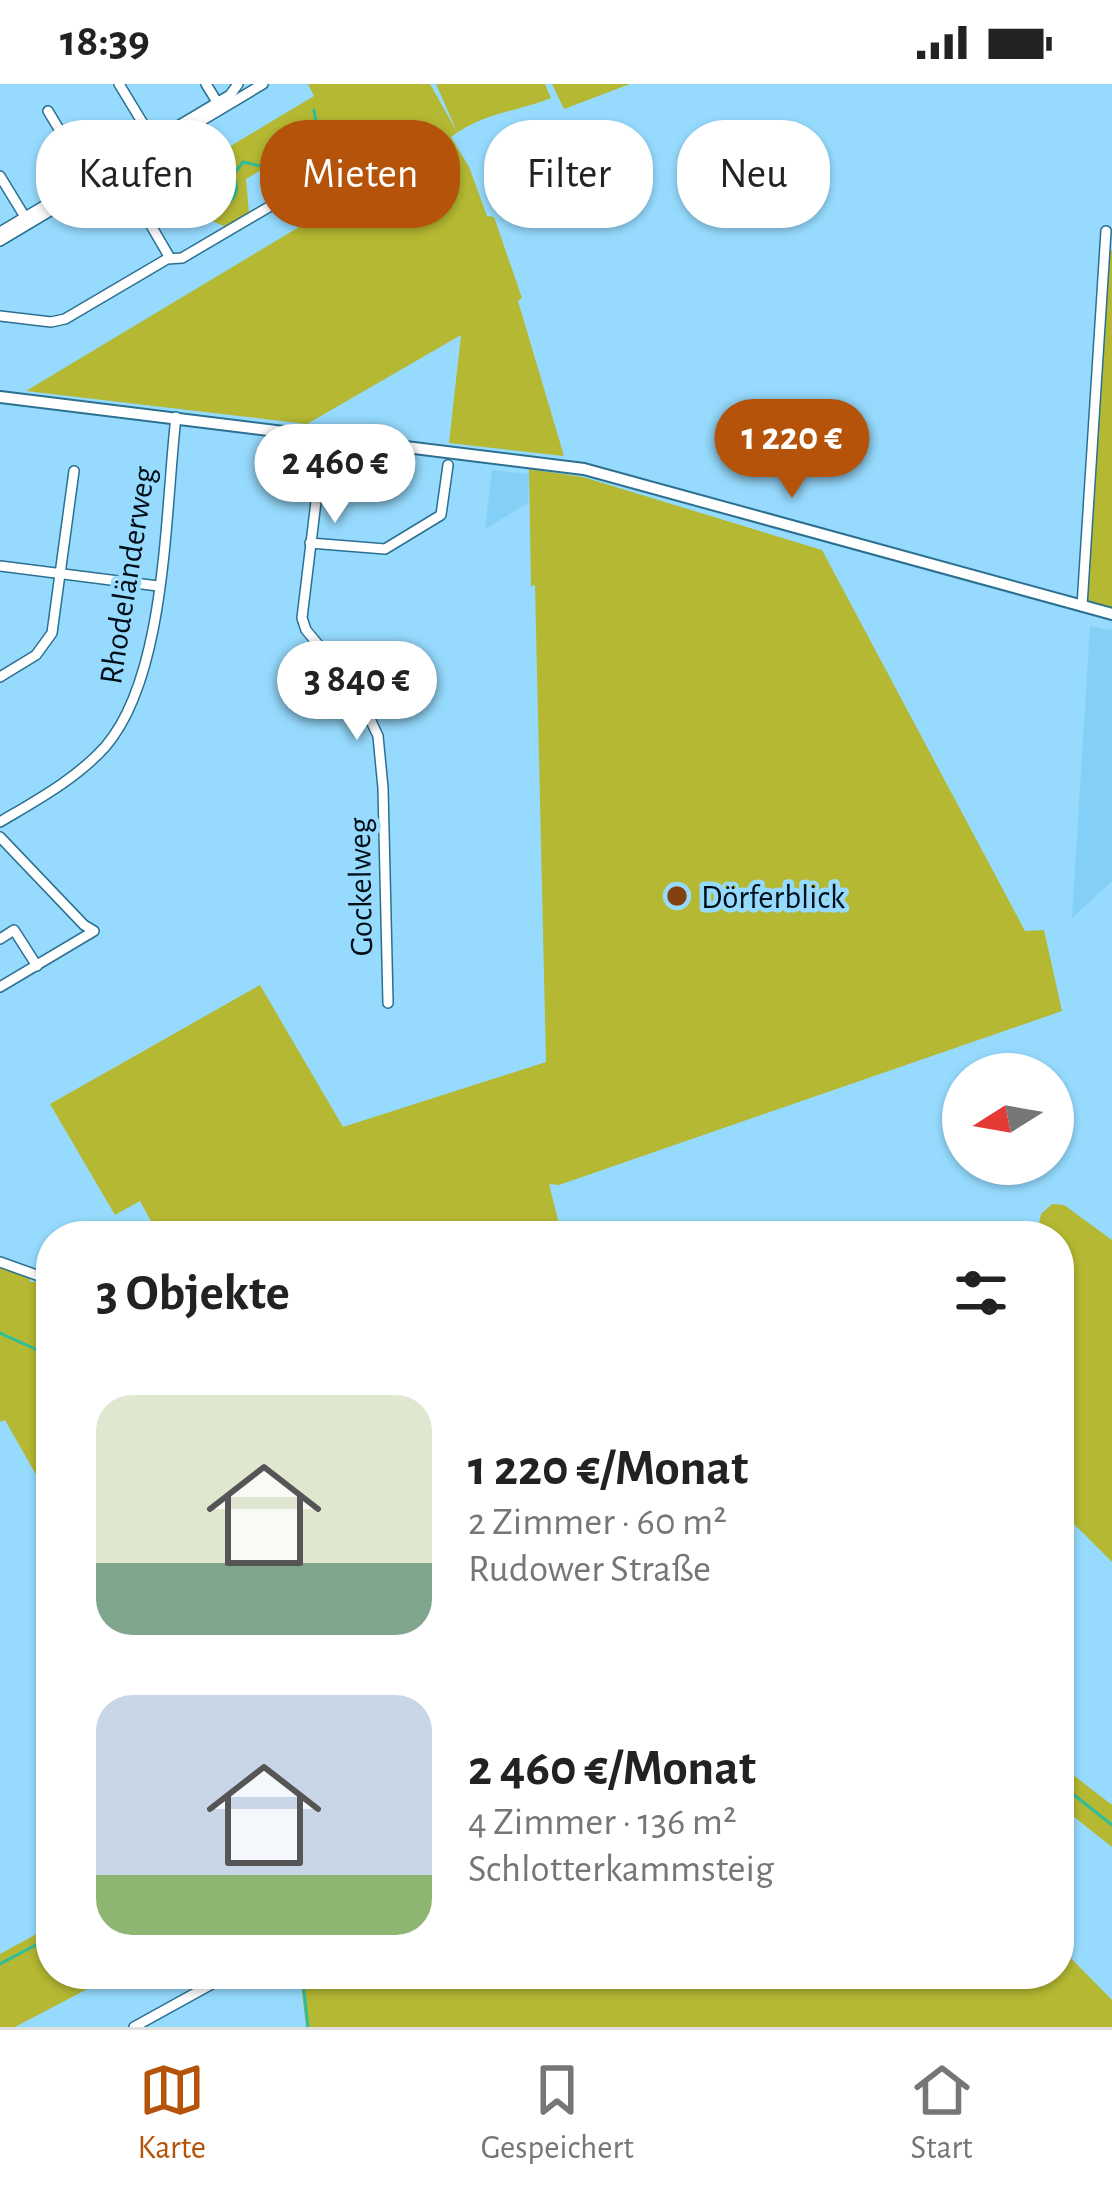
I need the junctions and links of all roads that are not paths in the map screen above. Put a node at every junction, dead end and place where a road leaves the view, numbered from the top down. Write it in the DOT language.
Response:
graph roads {
  1 [pos="119,84"];
  2 [pos="206,84"];
  3 [pos="238,84"];
  4 [pos="263,84"];
  5 [pos="232,98"];
  6 [pos="217,102"];
  7 [pos="48,111"];
  8 [pos="53,120"];
  9 [pos="141,120"];
  10 [pos="187,120"];
  11 [pos="197,120"];
  12 [pos="0,176"];
  13 [pos="36,210"];
  14 [pos="260,212"];
  15 [pos="36,216"];
  16 [pos="25,217"];
  17 [pos="152,228"];
  18 [pos="1106,231"];
  19 [pos="0,236"];
  20 [pos="170,258"];
  21 [pos="0,316"];
  22 [pos="0,397"];
  23 [pos="176,417"];
  24 [pos="324,435"];
  25 [pos="448,465"];
  26 [pos="74,471"];
  27 [pos="310,543"];
  28 [pos="0,566"];
  29 [pos="60,573"];
  30 [pos="158,586"];
  31 [pos="1082,606"];
  32 [pos="1112,614"];
  33 [pos="0,676"];
  34 [pos="0,822"];
  35 [pos="0,837"];
  36 [pos="0,939"];
  37 [pos="37,966"];
  38 [pos="0,987"];
  39 [pos="388,1004"];
  40 [pos="0,1262"];
  41 [pos="36,1275"];
  42 [pos="203,1989"];
  43 [pos="134,2027"];
  1 -- 9 [label="street"];
  2 -- 6 [label="street"];
  3 -- 5 [label="street"];
  4 -- 5 [label="street"];
  5 -- 6 [label="street"];
  5 -- 11 [label="street"];
  6 -- 10 [label="street"];
  7 -- 8 [label="street"];
  12 -- 16 [label="street"];
  13 -- 16 [label="street"];
  14 -- 20 [label="street"];
  15 -- 19 [label="street"];
  16 -- 19 [label="street"];
  17 -- 20 [label="street"];
  18 -- 31 [label="street"];
  20 -- 21 [label="street"];
  22 -- 23 [label="street"];
  23 -- 24 [label="street"];
  23 -- 30 [label="street, Rhodeländerweg"];
  24 -- 27 [label="street, Gockelweg"];
  24 -- 31 [label="street"];
  25 -- 27 [label="street"];
  26 -- 29 [label="street"];
  27 -- 39 [label="street, Gockelweg"];
  28 -- 29 [label="street"];
  29 -- 30 [label="street"];
  29 -- 33 [label="street"];
  30 -- 34 [label="street, Rhodeländerweg"];
  31 -- 32 [label="street"];
  35 -- 37 [label="street"];
  36 -- 37 [label="street"];
  37 -- 38 [label="street"];
  40 -- 41 [label="street"];
  42 -- 43 [label="street"];
}
